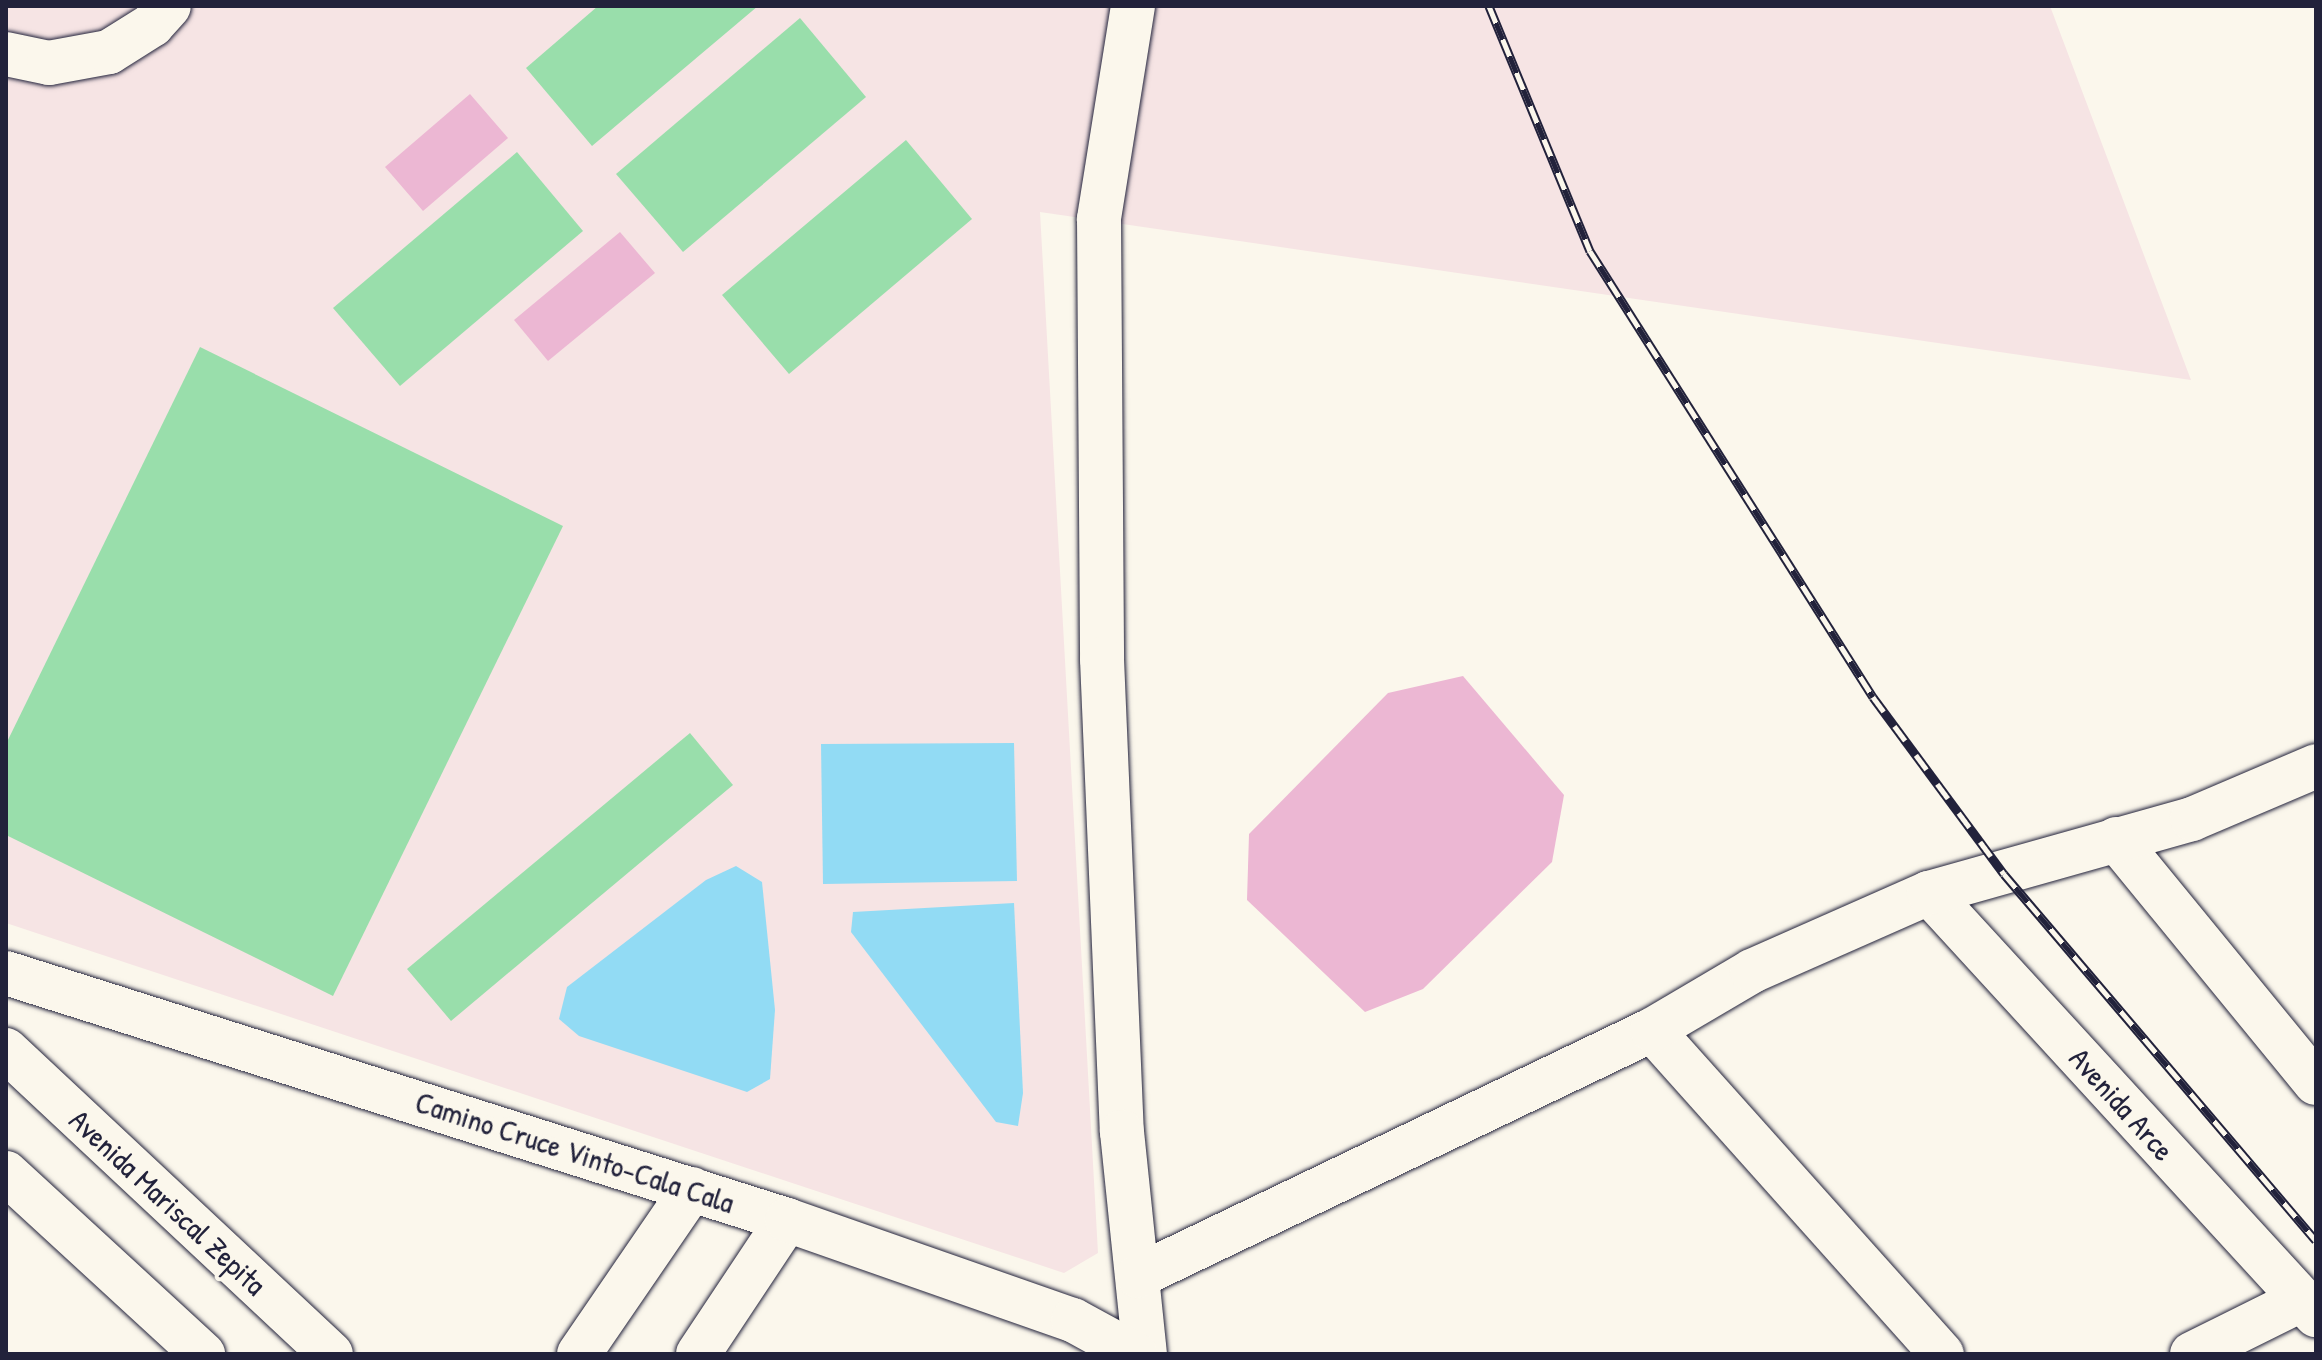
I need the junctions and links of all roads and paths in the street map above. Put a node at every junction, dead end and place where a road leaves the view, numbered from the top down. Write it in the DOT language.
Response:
graph roads {
  1 [pos="169,6"];
  2 [pos="1133,6"];
  3 [pos="6,54"];
  4 [pos="2316,766"];
  5 [pos="2116,839"];
  6 [pos="1929,893"];
  7 [pos="6,973"];
  8 [pos="1652,1030"];
  9 [pos="6,1050"];
  10 [pos="2316,1083"];
  11 [pos="6,1173"];
  12 [pos="692,1189"];
  13 [pos="787,1220"];
  14 [pos="1138,1276"];
  15 [pos="2309,1307"];
  16 [pos="203,1354"];
  17 [pos="331,1354"];
  18 [pos="579,1354"];
  19 [pos="698,1354"];
  20 [pos="1135,1354"];
  21 [pos="1145,1354"];
  22 [pos="1942,1354"];
  23 [pos="2192,1354"];
  1 -- 3 [label="street"];
  2 -- 14 [label="street"];
  4 -- 5 [label="street"];
  5 -- 6 [label="street"];
  5 -- 10 [label="street"];
  6 -- 8 [label="street"];
  6 -- 15 [label="street, Avenida Arce"];
  7 -- 12 [label="street, Camino Cruce Vinto-Cala Cala"];
  8 -- 14 [label="street"];
  8 -- 22 [label="street"];
  9 -- 17 [label="street, Avenida Mariscal Zepita"];
  11 -- 16 [label="street"];
  12 -- 13 [label="street, Camino Cruce Vinto-Cala Cala"];
  12 -- 18 [label="street"];
  13 -- 19 [label="street"];
  13 -- 20 [label="street, Camino Cruce Vinto-Cala Cala"];
  14 -- 21 [label="street"];
  15 -- 23 [label="street"];
}
